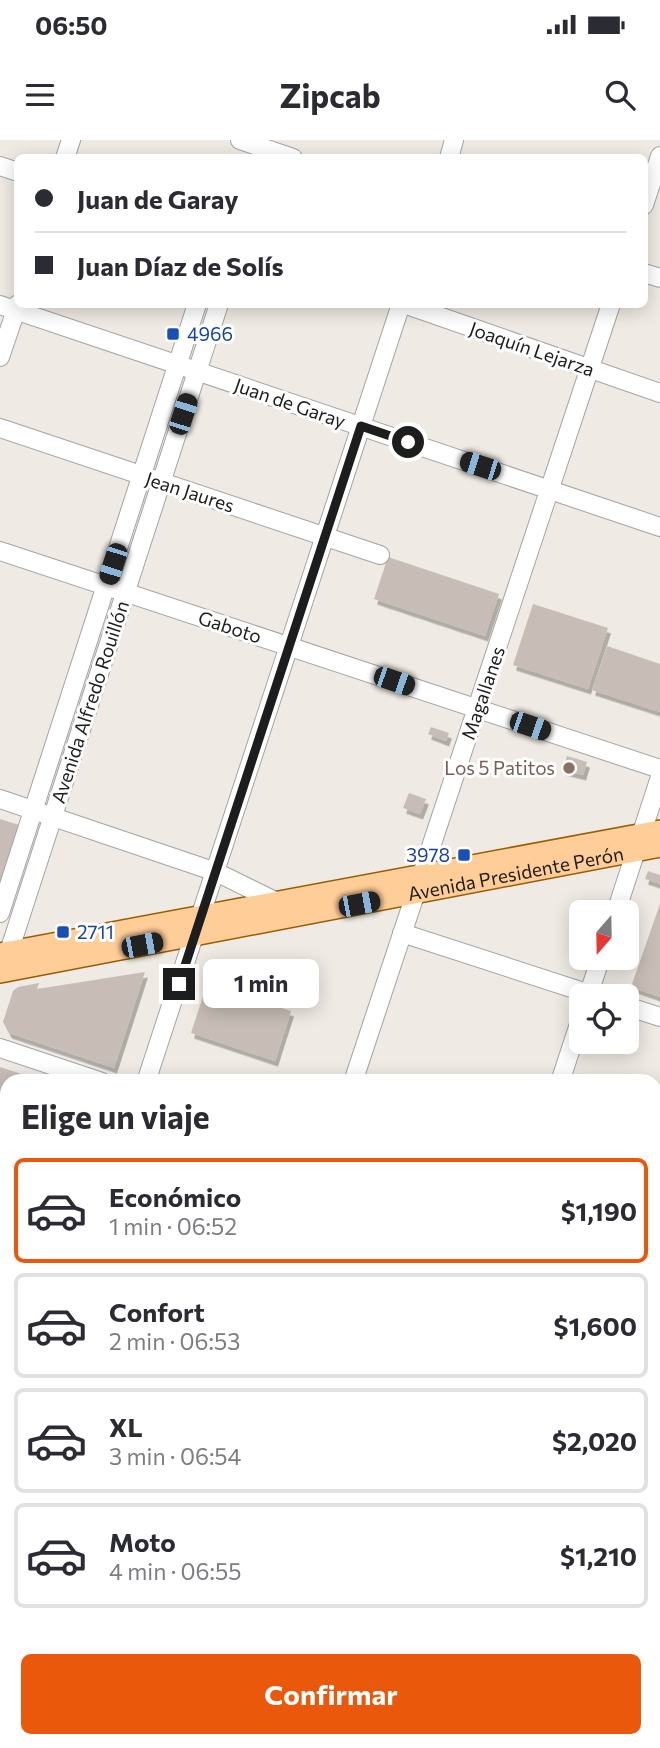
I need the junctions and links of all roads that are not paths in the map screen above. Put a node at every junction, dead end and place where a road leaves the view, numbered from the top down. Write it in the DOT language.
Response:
graph roads {
  1 [pos="246,145"];
  2 [pos="270,149"];
  3 [pos="660,156"];
  4 [pos="648,193"];
  5 [pos="11,306"];
  6 [pos="17,308"];
  7 [pos="196,308"];
  8 [pos="218,308"];
  9 [pos="401,308"];
  10 [pos="414,308"];
  11 [pos="610,308"];
  12 [pos="0,357"];
  13 [pos="178,365"];
  14 [pos="590,369"];
  15 [pos="197,371"];
  16 [pos="660,393"];
  17 [pos="361,426"];
  18 [pos="0,428"];
  19 [pos="142,476"];
  20 [pos="161,482"];
  21 [pos="551,490"];
  22 [pos="660,527"];
  23 [pos="325,537"];
  24 [pos="0,551"];
  25 [pos="380,555"];
  26 [pos="106,586"];
  27 [pos="126,592"];
  28 [pos="289,646"];
  29 [pos="478,709"];
  30 [pos="660,769"];
  31 [pos="660,776"];
  32 [pos="0,799"];
  33 [pos="33,810"];
  34 [pos="53,817"];
  35 [pos="645,839"];
  36 [pos="660,846"];
  37 [pos="216,872"];
  38 [pos="418,884"];
  39 [pos="621,900"];
  40 [pos="277,902"];
  41 [pos="0,913"];
  42 [pos="198,925"];
  43 [pos="402,933"];
  44 [pos="2,966"];
  45 [pos="569,988"];
  46 [pos="639,1010"];
  47 [pos="660,1017"];
  48 [pos="0,1048"];
  49 [pos="569,1054"];
  50 [pos="78,1074"];
  51 [pos="149,1074"];
  52 [pos="356,1074"];
  53 [pos="563,1074"];
  1 -- 2 [label="street"];
  3 -- 4 [label="street"];
  5 -- 12 [label="street"];
  6 -- 13 [label="street, Juan de Garay"];
  7 -- 13 [label="street, Avenida Alfredo Rouillón"];
  8 -- 15 [label="street, Avenida Alfredo Rouillón"];
  9 -- 17 [label="street"];
  10 -- 14 [label="street, Joaquín Lejarza"];
  11 -- 14 [label="street, Magallanes"];
  13 -- 15 [label="street, Juan de Garay"];
  13 -- 19 [label="street, Avenida Alfredo Rouillón"];
  14 -- 16 [label="street, Joaquín Lejarza"];
  14 -- 21 [label="street, Magallanes"];
  15 -- 17 [label="street, Juan de Garay"];
  15 -- 20 [label="street, Avenida Alfredo Rouillón"];
  17 -- 21 [label="street, Juan de Garay"];
  17 -- 23 [label="street"];
  18 -- 19 [label="street, Jean Jaures"];
  19 -- 20 [label="street, Jean Jaures"];
  19 -- 26 [label="street, Avenida Alfredo Rouillón"];
  20 -- 23 [label="street, Jean Jaures"];
  20 -- 27 [label="street, Avenida Alfredo Rouillón"];
  21 -- 22 [label="street, Juan de Garay"];
  21 -- 29 [label="street, Magallanes"];
  23 -- 25 [label="street, Jean Jaures"];
  23 -- 28 [label="street"];
  24 -- 26 [label="street, Gaboto"];
  26 -- 27 [label="street, Gaboto"];
  26 -- 33 [label="street, Avenida Alfredo Rouillón"];
  27 -- 28 [label="street, Gaboto"];
  27 -- 34 [label="street, Avenida Alfredo Rouillón"];
  28 -- 29 [label="street, Gaboto"];
  28 -- 37 [label="street"];
  29 -- 30 [label="street, Gaboto"];
  29 -- 38 [label="street, Magallanes"];
  31 -- 35 [label="street"];
  32 -- 33 [label="street"];
  33 -- 34 [label="street"];
  33 -- 41 [label="street, Avenida Alfredo Rouillón"];
  34 -- 37 [label="street"];
  34 -- 44 [label="street, Avenida Alfredo Rouillón"];
  35 -- 36 [label="main road, Avenida Presidente Perón"];
  35 -- 38 [label="main road, Avenida Presidente Perón"];
  35 -- 39 [label="street"];
  37 -- 40 [label="street"];
  37 -- 42 [label="street"];
  38 -- 40 [label="main road, Avenida Presidente Perón"];
  38 -- 42 [label="main road, Avenida Presidente Perón"];
  38 -- 43 [label="street, Magallanes"];
  40 -- 42 [label="main road, Avenida Presidente Perón"];
  42 -- 44 [label="main road, Avenida Presidente Perón"];
  42 -- 51 [label="street"];
  43 -- 45 [label="street"];
  43 -- 52 [label="street, Magallanes"];
  46 -- 47 [label="street"];
  48 -- 50 [label="street"];
  49 -- 53 [label="street"];
}
